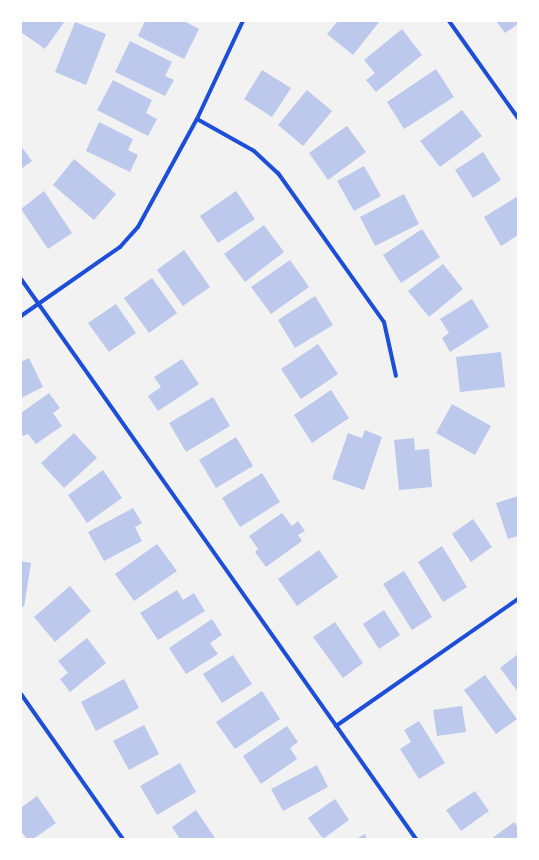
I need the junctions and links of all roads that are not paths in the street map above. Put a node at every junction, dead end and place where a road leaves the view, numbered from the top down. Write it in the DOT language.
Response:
graph roads {
  1 [pos="243,21"];
  2 [pos="449,21"];
  3 [pos="518,118"];
  4 [pos="197,119"];
  5 [pos="21,279"];
  6 [pos="39,304"];
  7 [pos="21,316"];
  8 [pos="396,376"];
  9 [pos="518,599"];
  10 [pos="21,694"];
  11 [pos="336,726"];
  12 [pos="123,839"];
  13 [pos="416,839"];
  1 -- 4 [label="street"];
  2 -- 3 [label="street"];
  4 -- 6 [label="street"];
  4 -- 8 [label="street"];
  5 -- 6 [label="street"];
  6 -- 7 [label="street"];
  6 -- 11 [label="street"];
  9 -- 11 [label="street"];
  10 -- 12 [label="street"];
  11 -- 13 [label="street"];
}
